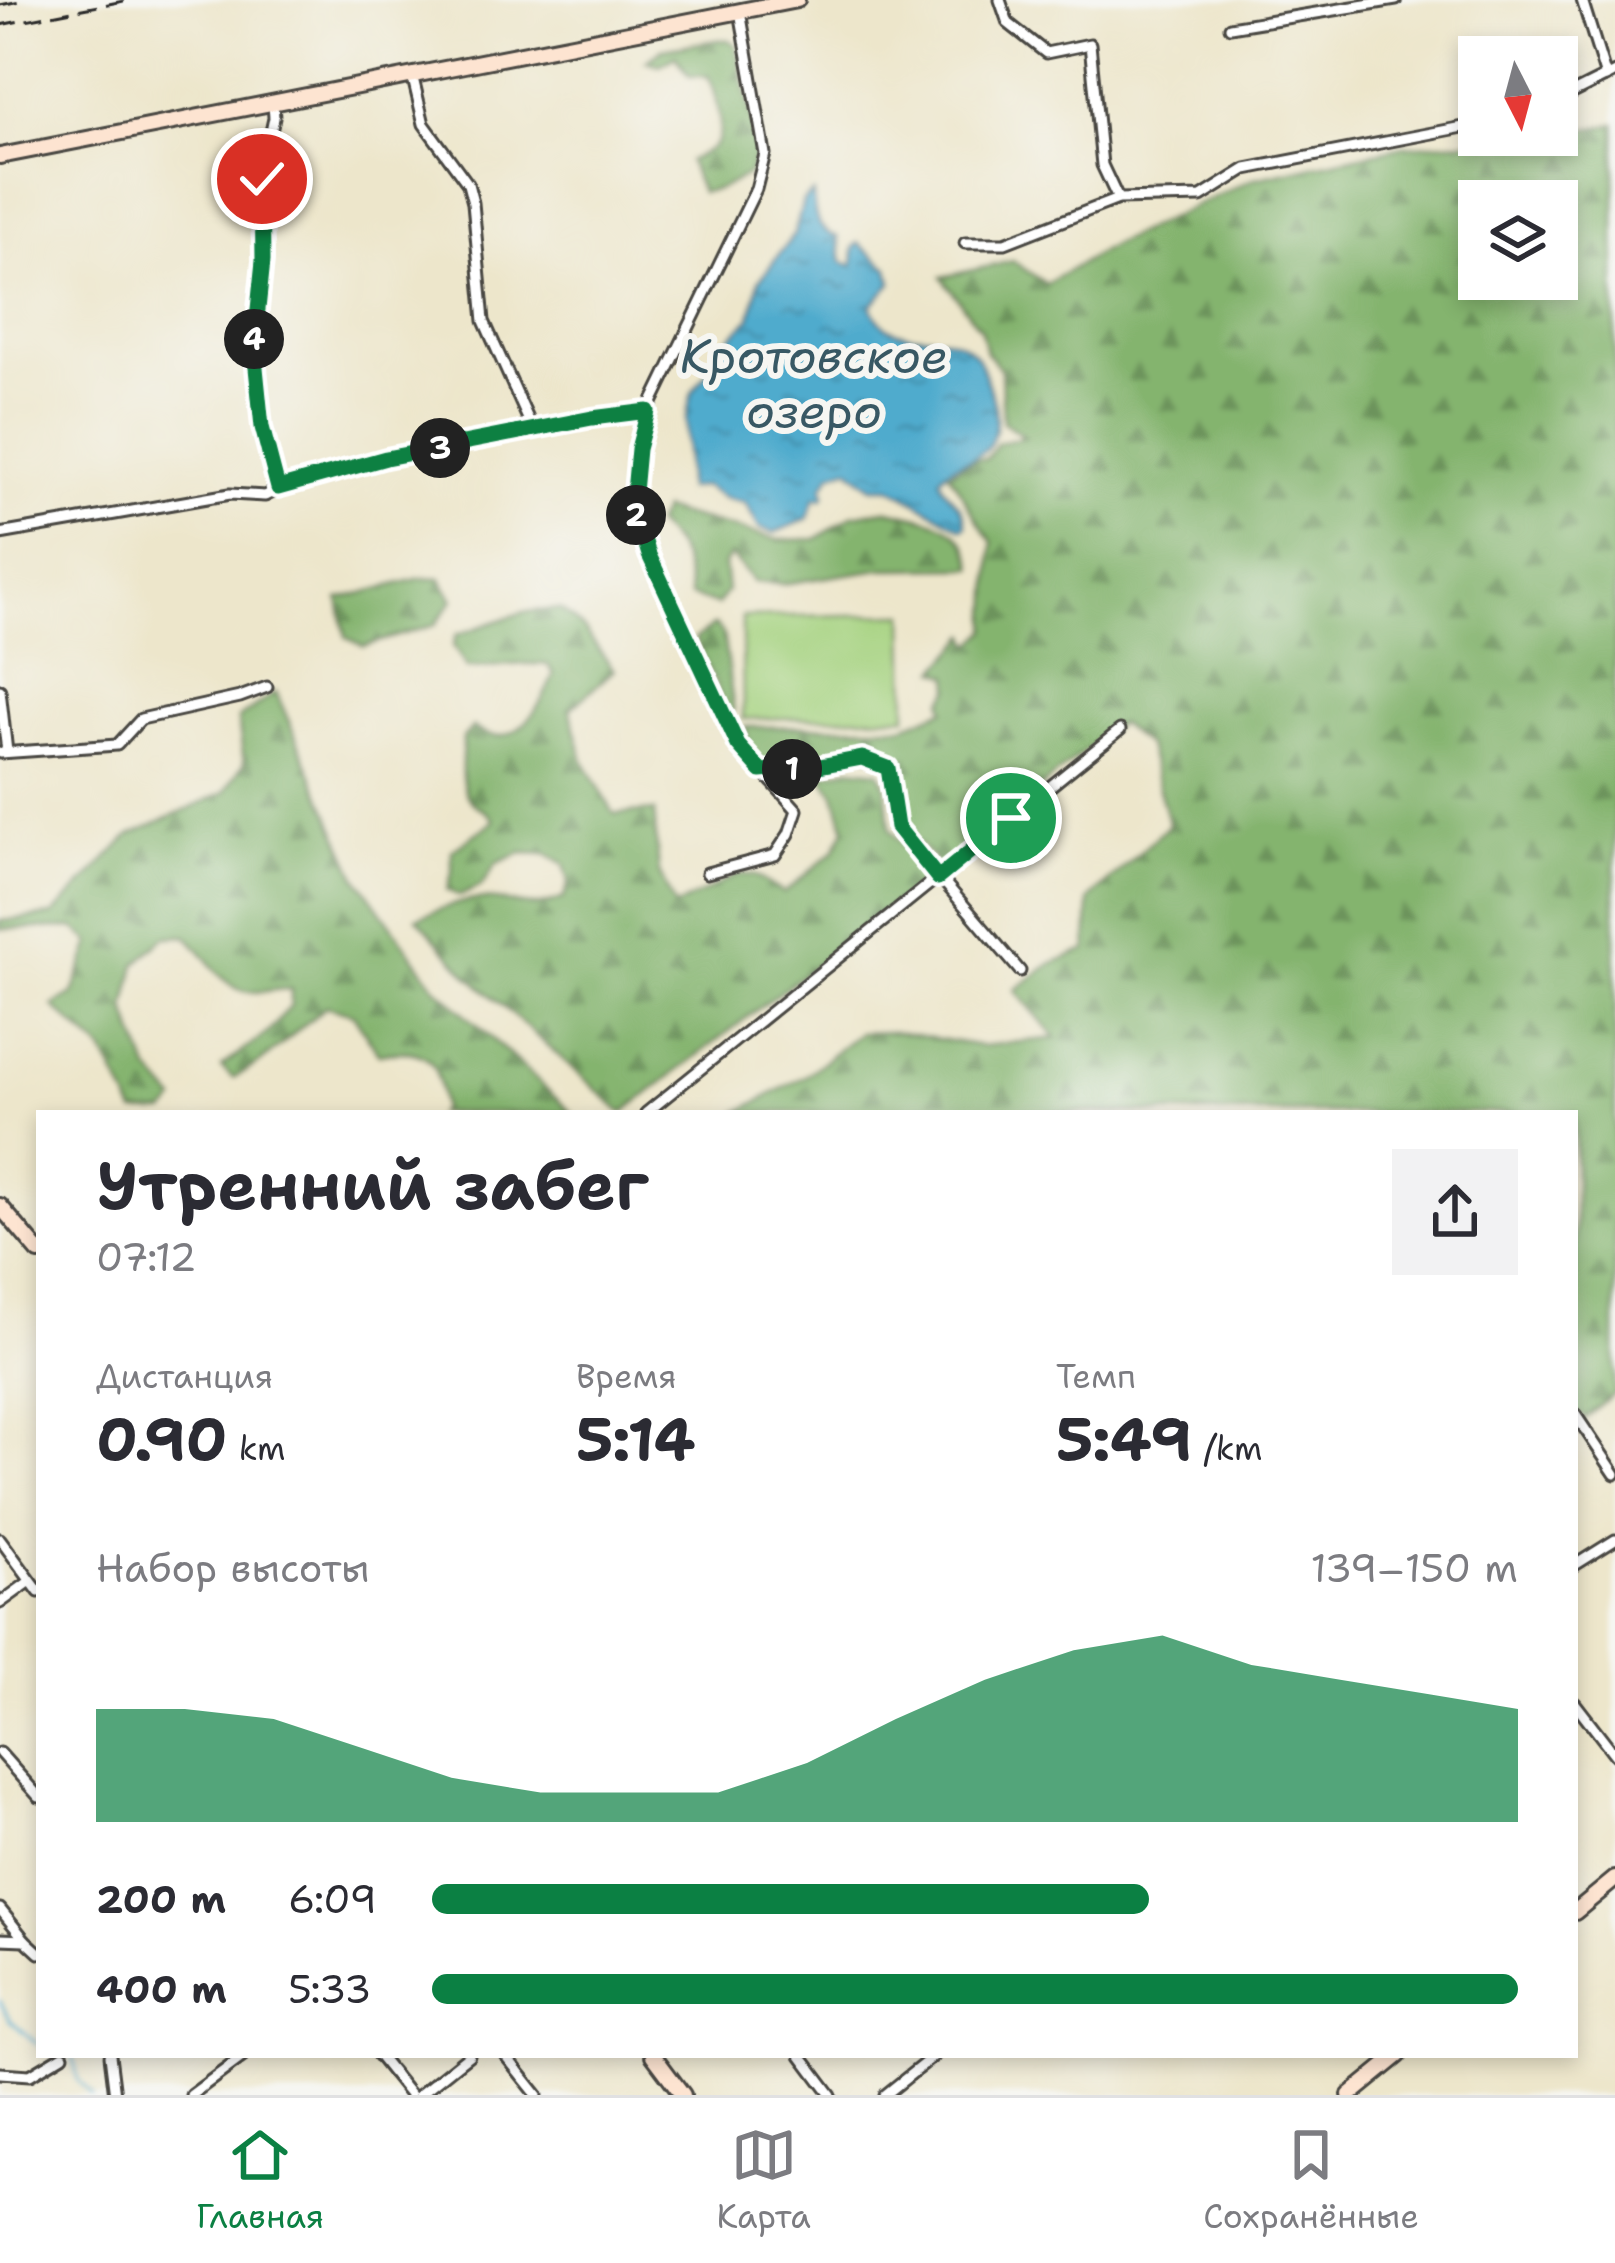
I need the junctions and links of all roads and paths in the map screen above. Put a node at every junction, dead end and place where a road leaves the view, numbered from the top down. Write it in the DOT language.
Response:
graph roads {
  1 [pos="797,0"];
  2 [pos="1000,0"];
  3 [pos="1396,0"];
  4 [pos="1582,0"];
  5 [pos="740,11"];
  6 [pos="1230,27"];
  7 [pos="412,74"];
  8 [pos="1611,75"];
  9 [pos="1578,91"];
  10 [pos="272,100"];
  11 [pos="1458,128"];
  12 [pos="0,156"];
  13 [pos="1118,199"];
  14 [pos="965,243"];
  15 [pos="648,411"];
  16 [pos="533,430"];
  17 [pos="278,488"];
  18 [pos="0,533"];
  19 [pos="267,687"];
  20 [pos="0,690"];
  21 [pos="1120,730"];
  22 [pos="3,753"];
  23 [pos="761,771"];
  24 [pos="707,872"];
  25 [pos="938,878"];
  26 [pos="1020,971"];
  27 [pos="650,1110"];
  28 [pos="0,1206"];
  29 [pos="36,1248"];
  30 [pos="1578,1418"];
  31 [pos="1615,1474"];
  32 [pos="0,1539"];
  33 [pos="1615,1540"];
  34 [pos="1578,1563"];
  35 [pos="29,1582"];
  36 [pos="36,1589"];
  37 [pos="0,1603"];
  38 [pos="1578,1707"];
  39 [pos="0,1753"];
  40 [pos="1615,1755"];
  41 [pos="36,1794"];
  42 [pos="1615,1879"];
  43 [pos="0,1909"];
  44 [pos="1578,1910"];
  45 [pos="0,1939"];
  46 [pos="25,1940"];
  47 [pos="36,1950"];
  48 [pos="58,2058"];
  49 [pos="110,2058"];
  50 [pos="241,2058"];
  51 [pos="380,2058"];
  52 [pos="465,2058"];
  53 [pos="507,2058"];
  54 [pos="655,2058"];
  55 [pos="803,2058"];
  56 [pos="931,2058"];
  57 [pos="1395,2058"];
  58 [pos="0,2072"];
  59 [pos="115,2095"];
  60 [pos="191,2095"];
  61 [pos="410,2095"];
  62 [pos="419,2095"];
  63 [pos="537,2095"];
  64 [pos="683,2095"];
  65 [pos="831,2095"];
  66 [pos="885,2095"];
  67 [pos="1350,2095"];
  1 -- 5 [label="street"];
  2 -- 13 [label="street"];
  3 -- 6 [label="street"];
  4 -- 8 [label="street"];
  5 -- 7 [label="street"];
  5 -- 15 [label="street"];
  7 -- 10 [label="street"];
  7 -- 16 [label="street"];
  8 -- 9 [label="street"];
  10 -- 12 [label="street"];
  10 -- 17 [label="street"];
  11 -- 13 [label="street"];
  13 -- 14 [label="street"];
  15 -- 16 [label="street"];
  15 -- 23 [label="street"];
  16 -- 17 [label="street"];
  17 -- 18 [label="street"];
  19 -- 22 [label="street"];
  20 -- 22 [label="street"];
  21 -- 25 [label="street"];
  23 -- 24 [label="street"];
  23 -- 25 [label="street"];
  25 -- 26 [label="street"];
  25 -- 27 [label="street"];
  28 -- 29 [label="street"];
  30 -- 31 [label="street"];
  32 -- 35 [label="street"];
  33 -- 34 [label="street"];
  35 -- 36 [label="street"];
  35 -- 37 [label="street"];
  38 -- 40 [label="street"];
  39 -- 41 [label="street"];
  42 -- 44 [label="street"];
  43 -- 46 [label="street"];
  45 -- 46 [label="street"];
  46 -- 47 [label="street"];
  48 -- 58 [label="street"];
  49 -- 59 [label="street"];
  50 -- 60 [label="street"];
  51 -- 61 [label="street"];
  52 -- 62 [label="street"];
  53 -- 63 [label="street"];
  54 -- 64 [label="street"];
  55 -- 65 [label="street"];
  56 -- 66 [label="street"];
  57 -- 67 [label="street"];
}
